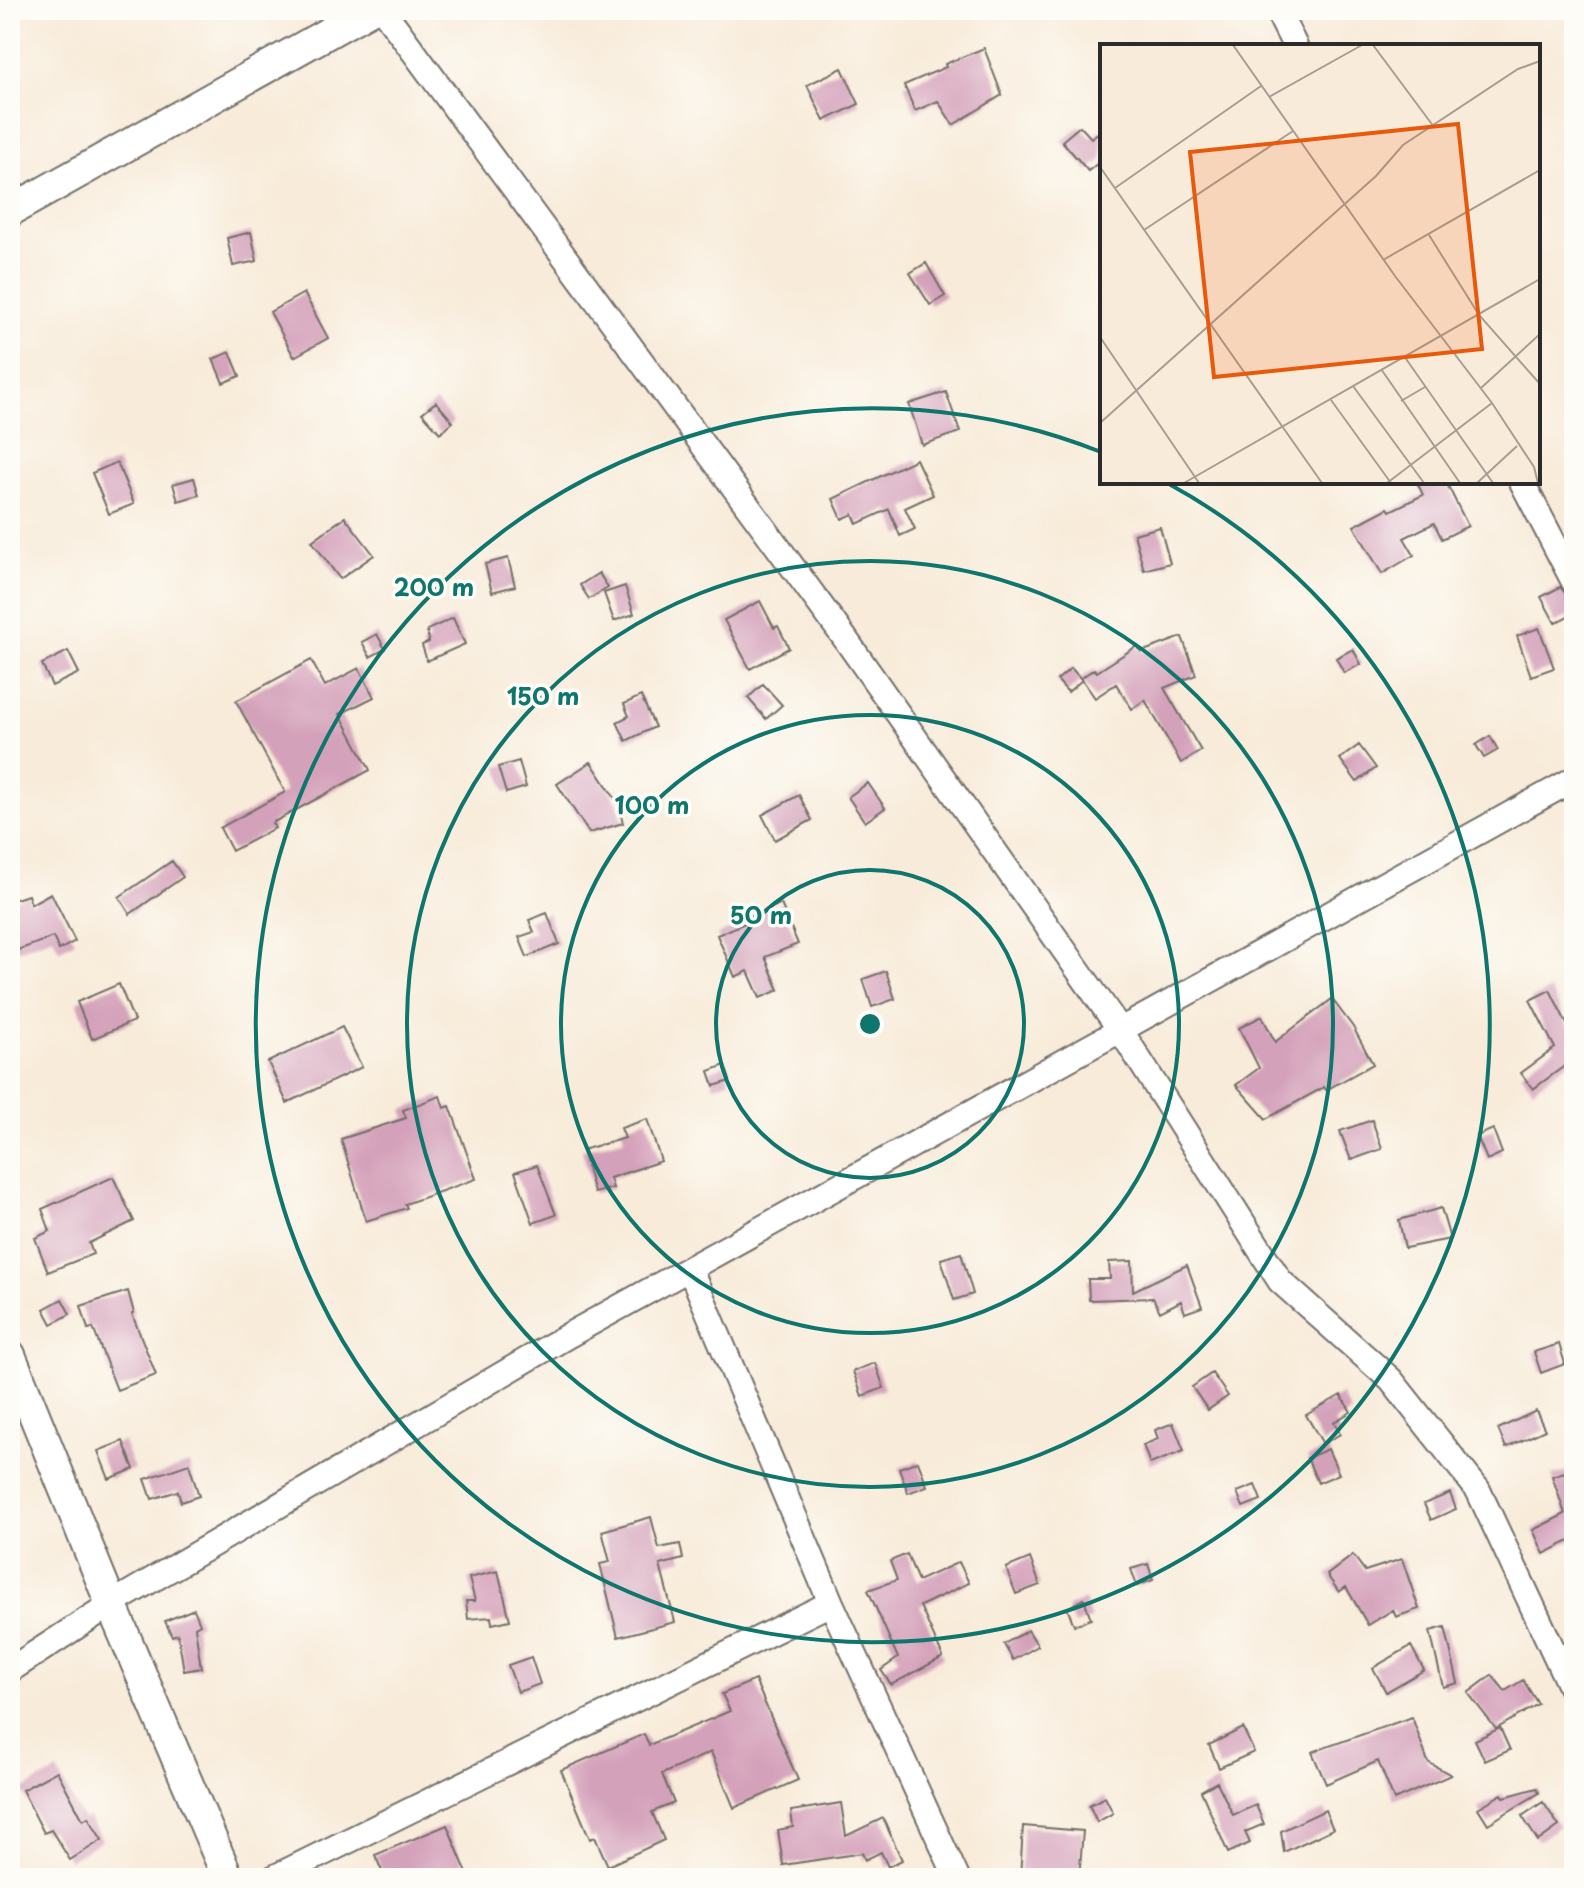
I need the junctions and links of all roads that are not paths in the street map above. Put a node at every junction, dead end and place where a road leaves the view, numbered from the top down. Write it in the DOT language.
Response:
graph roads {
  1 [pos="369,10"];
  2 [pos="383,10"];
  3 [pos="1277,10"];
  4 [pos="1294,44"];
  5 [pos="10,211"];
  6 [pos="1523,484"];
  7 [pos="1574,582"];
  8 [pos="1574,779"];
  9 [pos="1121,1031"];
  10 [pos="690,1269"];
  11 [pos="10,1355"];
  12 [pos="831,1603"];
  13 [pos="111,1604"];
  14 [pos="10,1670"];
  15 [pos="1574,1695"];
  16 [pos="228,1878"];
  17 [pos="273,1878"];
  18 [pos="957,1878"];
  1 -- 5 [label="street"];
  2 -- 9 [label="street"];
  3 -- 4 [label="street"];
  6 -- 7 [label="street"];
  8 -- 9 [label="street"];
  9 -- 10 [label="street"];
  9 -- 15 [label="street"];
  10 -- 12 [label="street"];
  10 -- 13 [label="street"];
  11 -- 13 [label="street"];
  12 -- 17 [label="street"];
  12 -- 18 [label="street"];
  13 -- 14 [label="street"];
  13 -- 16 [label="street"];
}
